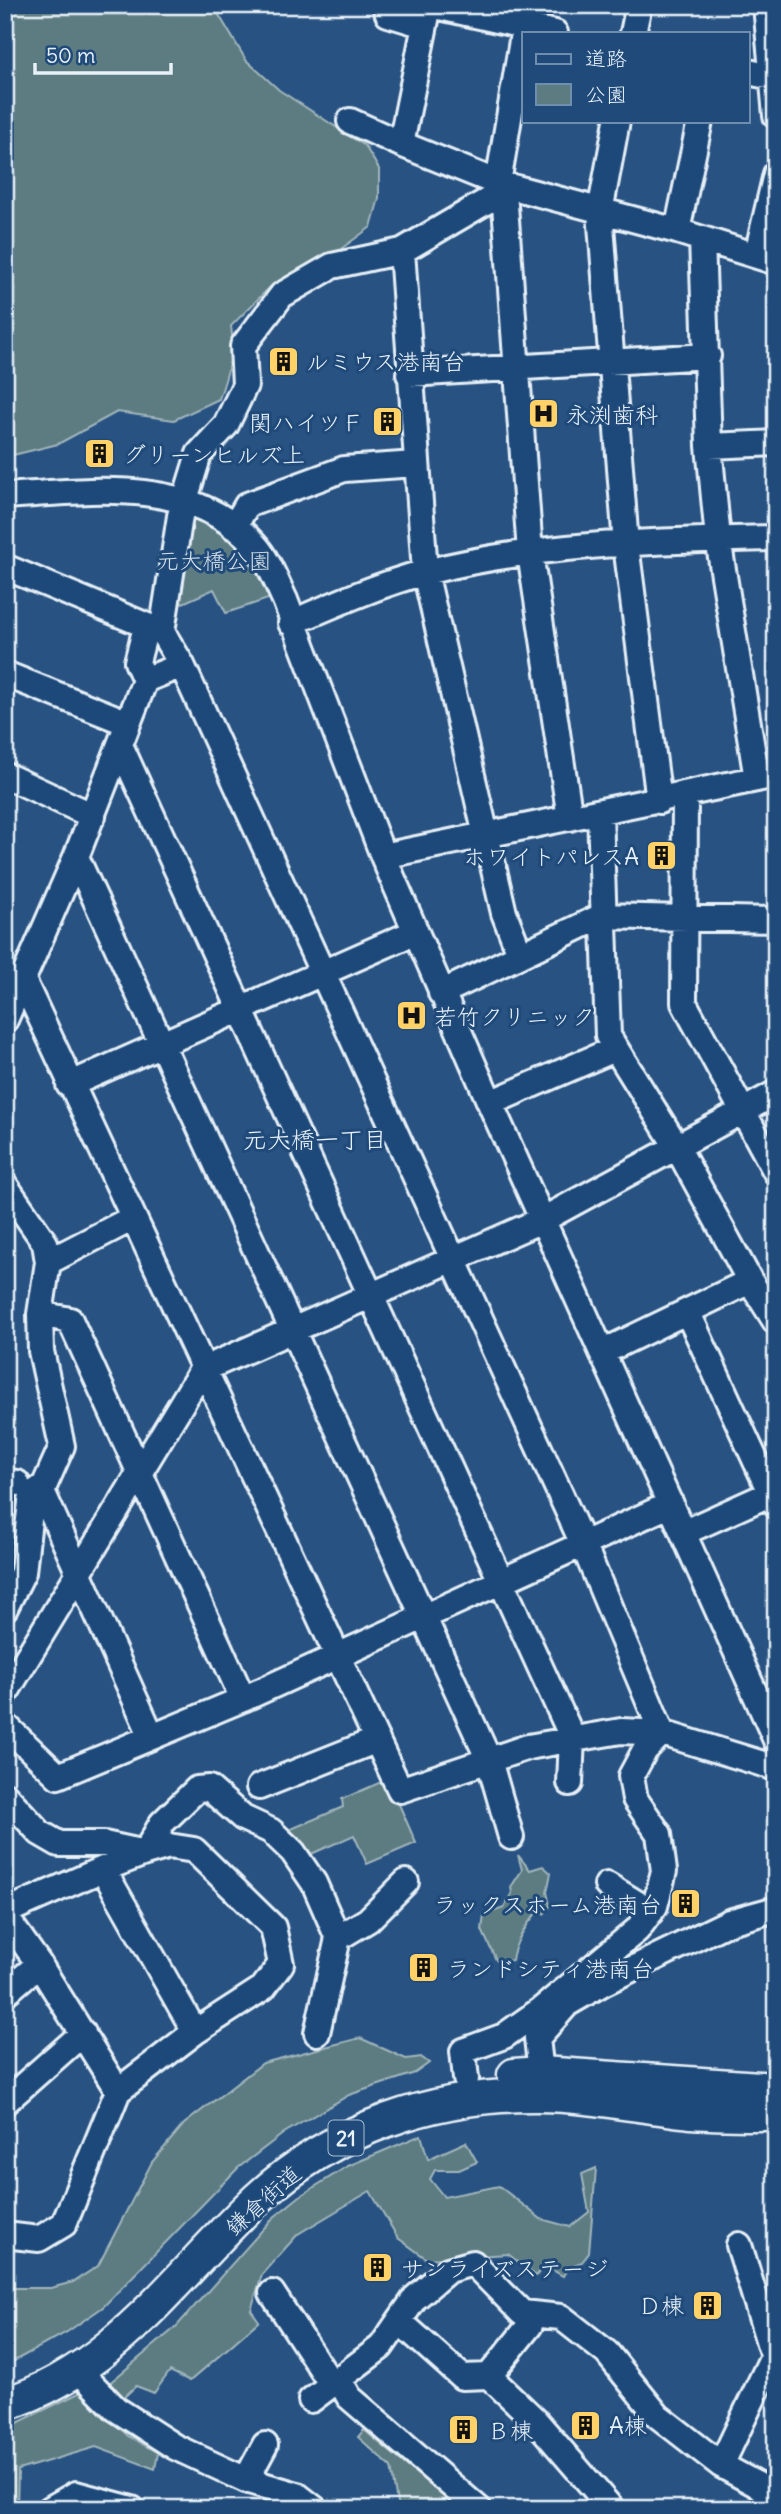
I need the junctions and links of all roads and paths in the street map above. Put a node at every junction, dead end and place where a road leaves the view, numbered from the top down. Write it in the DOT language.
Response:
graph roads {
  1 [pos="385,5"];
  2 [pos="639,5"];
  3 [pos="766,5"];
  4 [pos="428,12"];
  5 [pos="526,16"];
  6 [pos="553,32"];
  7 [pos="633,32"];
  8 [pos="522,43"];
  9 [pos="750,72"];
  10 [pos="772,77"];
  11 [pos="776,116"];
  12 [pos="349,121"];
  13 [pos="617,122"];
  14 [pos="700,122"];
  15 [pos="401,144"];
  16 [pos="776,174"];
  17 [pos="501,187"];
  18 [pos="600,212"];
  19 [pos="677,231"];
  20 [pos="702,239"];
  21 [pos="402,251"];
  22 [pos="766,258"];
  23 [pos="708,356"];
  24 [pos="612,362"];
  25 [pos="518,366"];
  26 [pos="409,373"];
  27 [pos="776,443"];
  28 [pos="709,446"];
  29 [pos="416,464"];
  30 [pos="5,496"];
  31 [pos="186,500"];
  32 [pos="234,527"];
  33 [pos="776,538"];
  34 [pos="718,539"];
  35 [pos="626,545"];
  36 [pos="530,553"];
  37 [pos="5,567"];
  38 [pos="425,572"];
  39 [pos="292,622"];
  40 [pos="154,630"];
  41 [pos="182,665"];
  42 [pos="5,674"];
  43 [pos="145,680"];
  44 [pos="124,734"];
  45 [pos="5,775"];
  46 [pos="767,777"];
  47 [pos="685,796"];
  48 [pos="659,801"];
  49 [pos="600,813"];
  50 [pos="93,816"];
  51 [pos="570,818"];
  52 [pos="486,834"];
  53 [pos="383,856"];
  54 [pos="76,857"];
  55 [pos="602,916"];
  56 [pos="682,916"];
  57 [pos="776,919"];
  58 [pos="415,932"];
  59 [pos="520,954"];
  60 [pos="324,974"];
  61 [pos="23,980"];
  62 [pos="441,993"];
  63 [pos="241,1008"];
  64 [pos="5,1020"];
  65 [pos="162,1042"];
  66 [pos="615,1049"];
  67 [pos="69,1085"];
  68 [pos="776,1093"];
  69 [pos="490,1103"];
  70 [pos="743,1111"];
  71 [pos="677,1147"];
  72 [pos="776,1172"];
  73 [pos="5,1185"];
  74 [pos="133,1219"];
  75 [pos="544,1219"];
  76 [pos="451,1258"];
  77 [pos="48,1262"];
  78 [pos="750,1281"];
  79 [pos="371,1293"];
  80 [pos="688,1313"];
  81 [pos="40,1314"];
  82 [pos="776,1322"];
  83 [pos="293,1328"];
  84 [pos="603,1352"];
  85 [pos="202,1370"];
  86 [pos="140,1473"];
  87 [pos="41,1488"];
  88 [pos="774,1496"];
  89 [pos="671,1504"];
  90 [pos="685,1532"];
  91 [pos="583,1544"];
  92 [pos="79,1575"];
  93 [pos="503,1580"];
  94 [pos="5,1608"];
  95 [pos="425,1616"];
  96 [pos="337,1657"];
  97 [pos="5,1694"];
  98 [pos="243,1699"];
  99 [pos="5,1725"];
  100 [pos="662,1732"];
  101 [pos="152,1737"];
  102 [pos="572,1737"];
  103 [pos="377,1740"];
  104 [pos="776,1740"];
  105 [pos="489,1760"];
  106 [pos="776,1768"];
  107 [pos="570,1783"];
  108 [pos="259,1787"];
  109 [pos="5,1795"];
  110 [pos="511,1837"];
  111 [pos="145,1853"];
  112 [pos="103,1869"];
  113 [pos="406,1882"];
  114 [pos="607,1885"];
  115 [pos="776,1909"];
  116 [pos="651,1912"];
  117 [pos="5,1914"];
  118 [pos="338,1938"];
  119 [pos="39,1964"];
  120 [pos="5,1993"];
  121 [pos="546,2015"];
  122 [pos="195,2032"];
  123 [pos="83,2033"];
  124 [pos="317,2033"];
  125 [pos="541,2073"];
  126 [pos="466,2079"];
  127 [pos="776,2089"];
  128 [pos="118,2091"];
  129 [pos="5,2102"];
  130 [pos="776,2114"];
  131 [pos="5,2235"];
  132 [pos="740,2245"];
  133 [pos="272,2293"];
  134 [pos="532,2314"];
  135 [pos="399,2321"];
  136 [pos="78,2370"];
  137 [pos="489,2376"];
  138 [pos="5,2382"];
  139 [pos="335,2382"];
  140 [pos="311,2400"];
  141 [pos="5,2404"];
  142 [pos="265,2445"];
  143 [pos="721,2465"];
  144 [pos="246,2480"];
  145 [pos="776,2495"];
  146 [pos="50,2509"];
  147 [pos="132,2509"];
  148 [pos="315,2509"];
  149 [pos="479,2509"];
  150 [pos="612,2509"];
  1 -- 4 [label="street"];
  2 -- 7 [label="street"];
  3 -- 10 [label="street"];
  4 -- 5 [label="street"];
  4 -- 15 [label="street"];
  5 -- 6 [label="street"];
  8 -- 17 [label="street"];
  9 -- 10 [label="street"];
  10 -- 11 [label="street"];
  12 -- 15 [label="street"];
  13 -- 18 [label="street"];
  14 -- 19 [label="street"];
  15 -- 17 [label="street"];
  16 -- 22 [label="street"];
  17 -- 18 [label="street"];
  17 -- 21 [label="street"];
  17 -- 25 [label="street"];
  18 -- 19 [label="street"];
  18 -- 24 [label="street"];
  19 -- 20 [label="street"];
  20 -- 22 [label="street"];
  20 -- 23 [label="street"];
  21 -- 26 [label="street"];
  21 -- 31 [label="street"];
  23 -- 24 [label="street"];
  23 -- 28 [label="street"];
  24 -- 25 [label="street"];
  24 -- 35 [label="street"];
  25 -- 26 [label="street"];
  25 -- 36 [label="street"];
  26 -- 29 [label="street"];
  27 -- 28 [label="street"];
  28 -- 34 [label="street"];
  29 -- 32 [label="street"];
  29 -- 38 [label="street"];
  30 -- 31 [label="street"];
  31 -- 32 [label="street"];
  31 -- 40 [label="street"];
  32 -- 39 [label="street"];
  33 -- 34 [label="street"];
  34 -- 35 [label="street"];
  34 -- 46 [label="street"];
  35 -- 36 [label="street"];
  35 -- 48 [label="street"];
  36 -- 38 [label="street"];
  36 -- 51 [label="street"];
  37 -- 40 [label="street"];
  38 -- 39 [label="street"];
  38 -- 52 [label="street"];
  39 -- 53 [label="street"];
  40 -- 41 [label="street"];
  40 -- 43 [label="street"];
  41 -- 43 [label="street"];
  41 -- 60 [label="street"];
  42 -- 44 [label="street"];
  43 -- 44 [label="street"];
  44 -- 50 [label="street"];
  44 -- 63 [label="street"];
  45 -- 50 [label="street"];
  46 -- 47 [label="street"];
  47 -- 48 [label="street"];
  47 -- 56 [label="street"];
  48 -- 49 [label="street"];
  49 -- 51 [label="street"];
  49 -- 55 [label="street"];
  50 -- 54 [label="street"];
  51 -- 52 [label="street"];
  52 -- 53 [label="street"];
  52 -- 59 [label="street"];
  53 -- 58 [label="street"];
  54 -- 61 [label="street"];
  54 -- 65 [label="street"];
  55 -- 56 [label="street"];
  55 -- 59 [label="street"];
  55 -- 66 [label="street"];
  56 -- 57 [label="street"];
  56 -- 70 [label="street"];
  58 -- 60 [label="street"];
  58 -- 62 [label="street"];
  59 -- 62 [label="street"];
  60 -- 63 [label="street"];
  60 -- 76 [label="street"];
  61 -- 64 [label="street"];
  61 -- 67 [label="street"];
  62 -- 69 [label="street"];
  63 -- 65 [label="street"];
  63 -- 79 [label="street"];
  65 -- 67 [label="street"];
  65 -- 83 [label="street"];
  66 -- 69 [label="street"];
  66 -- 71 [label="street"];
  67 -- 74 [label="street"];
  68 -- 70 [label="street"];
  69 -- 75 [label="street"];
  70 -- 71 [label="street"];
  70 -- 72 [label="street"];
  71 -- 75 [label="street"];
  71 -- 78 [label="street"];
  73 -- 77 [label="street"];
  74 -- 77 [label="street"];
  74 -- 85 [label="street"];
  75 -- 76 [label="street"];
  75 -- 84 [label="street"];
  76 -- 79 [label="street"];
  76 -- 91 [label="street"];
  77 -- 81 [label="street"];
  78 -- 80 [label="street"];
  78 -- 82 [label="street"];
  79 -- 83 [label="street"];
  79 -- 93 [label="street"];
  80 -- 84 [label="street"];
  80 -- 88 [label="street"];
  81 -- 86 [label="street"];
  81 -- 87 [label="street"];
  83 -- 85 [label="street"];
  83 -- 95 [label="street"];
  84 -- 89 [label="street"];
  85 -- 86 [label="street"];
  85 -- 96 [label="street"];
  86 -- 92 [label="street"];
  86 -- 98 [label="street"];
  87 -- 92 [label="street"];
  87 -- 94 [label="street"];
  88 -- 90 [label="street"];
  89 -- 90 [label="street"];
  89 -- 91 [label="street"];
  90 -- 104 [label="street"];
  91 -- 93 [label="street"];
  91 -- 100 [label="street"];
  92 -- 97 [label="street"];
  92 -- 101 [label="street"];
  93 -- 95 [label="street"];
  93 -- 102 [label="street"];
  95 -- 96 [label="street"];
  95 -- 105 [label="street"];
  96 -- 98 [label="street"];
  96 -- 103 [label="street"];
  98 -- 101 [label="street"];
  99 -- 101 [label="street"];
  100 -- 102 [label="street"];
  100 -- 106 [label="street"];
  100 -- 116 [label="street"];
  102 -- 105 [label="street"];
  102 -- 107 [label="street"];
  103 -- 105 [label="street"];
  103 -- 108 [label="street"];
  105 -- 110 [label="street"];
  109 -- 111 [label="street"];
  111 -- 112 [label="street"];
  111 -- 118 [label="street"];
  111 -- 122 [label="street"];
  112 -- 117 [label="street"];
  112 -- 122 [label="street"];
  113 -- 118 [label="street"];
  114 -- 116 [label="street"];
  115 -- 121 [label="street"];
  116 -- 121 [label="street"];
  117 -- 119 [label="street"];
  118 -- 124 [label="street"];
  119 -- 120 [label="street"];
  119 -- 123 [label="street"];
  121 -- 125 [label="street"];
  121 -- 126 [label="street"];
  122 -- 128 [label="street"];
  123 -- 128 [label="street"];
  123 -- 129 [label="street"];
  125 -- 126 [label="main road, 鎌倉街道 / 21"];
  125 -- 127 [label="main road, 鎌倉街道 / 21"];
  126 -- 138 [label="main road, 鎌倉街道 / 21"];
  128 -- 131 [label="street"];
  130 -- 136 [label="main road, 鎌倉街道 / 21"];
  132 -- 143 [label="street"];
  133 -- 139 [label="street"];
  134 -- 135 [label="street"];
  134 -- 137 [label="street"];
  134 -- 143 [label="street"];
  135 -- 137 [label="street"];
  135 -- 139 [label="street"];
  136 -- 141 [label="main road, 鎌倉街道 / 21"];
  136 -- 144 [label="street"];
  137 -- 150 [label="street"];
  139 -- 140 [label="street"];
  139 -- 149 [label="street"];
  142 -- 144 [label="street"];
  143 -- 145 [label="street"];
  144 -- 148 [label="street"];
  146 -- 147 [label="street"];
}
